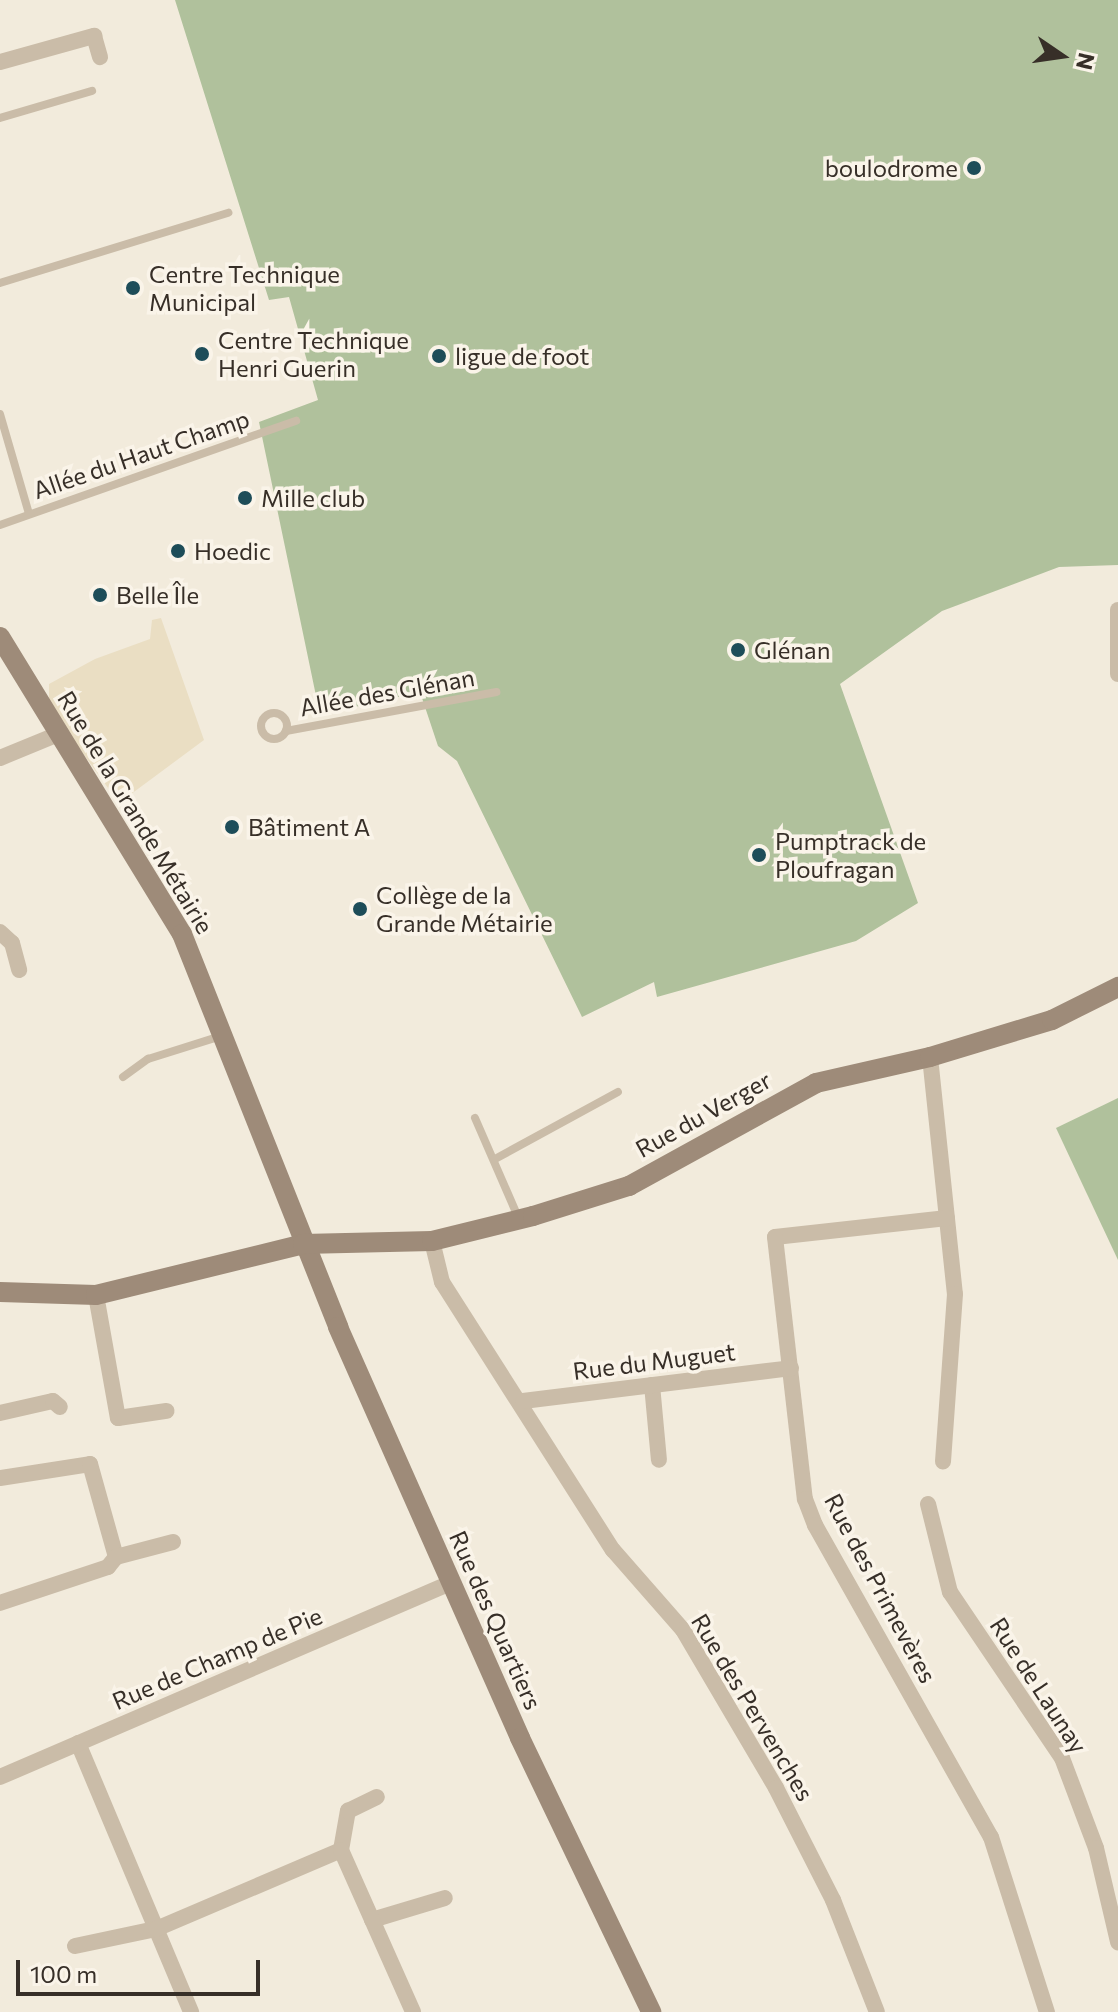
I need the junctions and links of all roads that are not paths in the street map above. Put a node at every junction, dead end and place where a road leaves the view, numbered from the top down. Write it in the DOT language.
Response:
graph roads {
  1 [pos="100,57"];
  2 [pos="0,62"];
  3 [pos="92,91"];
  4 [pos="0,118"];
  5 [pos="228,213"];
  6 [pos="0,283"];
  7 [pos="0,414"];
  8 [pos="296,421"];
  9 [pos="29,514"];
  10 [pos="0,525"];
  11 [pos="1118,610"];
  12 [pos="0,637"];
  13 [pos="1118,674"];
  14 [pos="496,692"];
  15 [pos="286,731"];
  16 [pos="61,733"];
  17 [pos="0,758"];
  18 [pos="0,932"];
  19 [pos="19,970"];
  20 [pos="1118,987"];
  21 [pos="222,1036"];
  22 [pos="930,1057"];
  23 [pos="123,1077"];
  24 [pos="618,1092"];
  25 [pos="475,1118"];
  26 [pos="495,1159"];
  27 [pos="947,1218"];
  28 [pos="519,1220"];
  29 [pos="432,1241"];
  30 [pos="303,1244"];
  31 [pos="0,1292"];
  32 [pos="96,1295"];
  33 [pos="791,1368"];
  34 [pos="652,1385"];
  35 [pos="523,1401"];
  36 [pos="60,1407"];
  37 [pos="166,1411"];
  38 [pos="0,1413"];
  39 [pos="659,1460"];
  40 [pos="943,1462"];
  41 [pos="0,1478"];
  42 [pos="928,1504"];
  43 [pos="173,1542"];
  44 [pos="116,1557"];
  45 [pos="452,1582"];
  46 [pos="0,1603"];
  47 [pos="78,1743"];
  48 [pos="0,1777"];
  49 [pos="377,1797"];
  50 [pos="341,1850"];
  51 [pos="445,1898"];
  52 [pos="372,1920"];
  53 [pos="156,1929"];
  54 [pos="1118,1942"];
  55 [pos="75,1946"];
  56 [pos="191,2012"];
  57 [pos="413,2012"];
  58 [pos="651,2012"];
  59 [pos="877,2012"];
  60 [pos="1047,2012"];
  1 -- 2 [label="street"];
  3 -- 4 [label="lane"];
  5 -- 6 [label="lane"];
  7 -- 9 [label="lane"];
  8 -- 9 [label="lane, Allée du Haut Champ"];
  9 -- 10 [label="lane, Allée du Haut Champ"];
  11 -- 13 [label="street"];
  12 -- 16 [label="main road, Rue de la Grande Métairie"];
  14 -- 15 [label="lane, Allée des Glénan"];
  16 -- 17 [label="street"];
  16 -- 21 [label="main road, Rue de la Grande Métairie"];
  18 -- 19 [label="street"];
  20 -- 22 [label="main road, Rue du Verger"];
  21 -- 23 [label="lane"];
  21 -- 30 [label="main road, Rue de la Grande Métairie"];
  22 -- 27 [label="street"];
  22 -- 28 [label="main road, Rue du Verger"];
  24 -- 26 [label="lane"];
  25 -- 26 [label="lane"];
  26 -- 28 [label="lane"];
  27 -- 33 [label="street, Rue des Primevères"];
  27 -- 40 [label="street"];
  28 -- 29 [label="main road, Rue du Verger"];
  29 -- 30 [label="main road, Rue du Verger"];
  29 -- 35 [label="street, Rue des Pervenches"];
  30 -- 32 [label="main road, Rue du Verger"];
  30 -- 45 [label="main road, Rue des Quartiers"];
  31 -- 32 [label="main road, Rue du Verger"];
  32 -- 37 [label="street"];
  33 -- 34 [label="street, Rue du Muguet"];
  33 -- 60 [label="street, Rue des Primevères"];
  34 -- 35 [label="street, Rue du Muguet"];
  34 -- 39 [label="street"];
  35 -- 59 [label="street, Rue des Pervenches"];
  36 -- 38 [label="street"];
  41 -- 44 [label="street"];
  42 -- 54 [label="street, Rue de Launay"];
  43 -- 44 [label="street"];
  44 -- 46 [label="street"];
  45 -- 47 [label="street, Rue de Champ de Pie"];
  45 -- 58 [label="main road, Rue des Quartiers"];
  47 -- 48 [label="street, Rue de Champ de Pie"];
  47 -- 53 [label="street"];
  49 -- 50 [label="street"];
  50 -- 52 [label="street"];
  50 -- 53 [label="street"];
  51 -- 52 [label="street"];
  52 -- 57 [label="street"];
  53 -- 55 [label="street"];
  53 -- 56 [label="street"];
}
